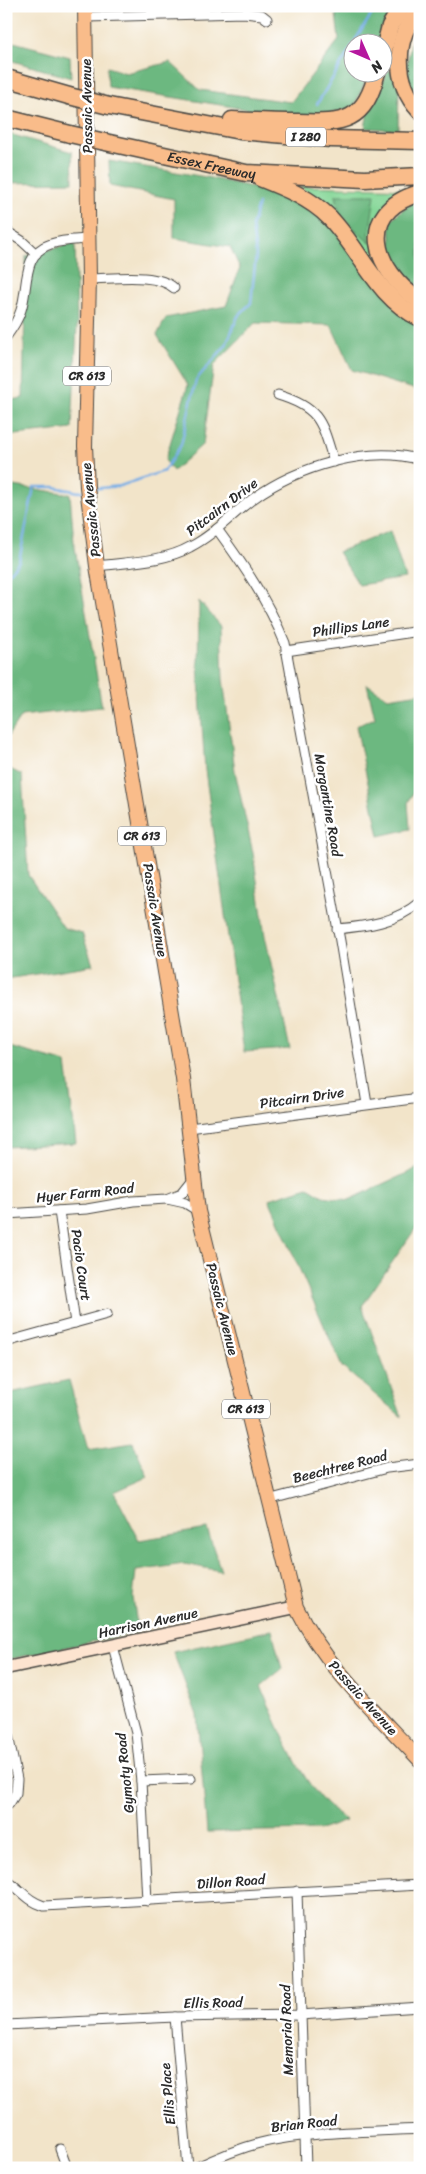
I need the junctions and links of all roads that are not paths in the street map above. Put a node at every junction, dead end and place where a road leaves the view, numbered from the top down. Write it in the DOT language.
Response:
graph roads {
  1 [pos="402,6"];
  2 [pos="420,9"];
  3 [pos="85,12"];
  4 [pos="267,19"];
  5 [pos="388,32"];
  6 [pos="6,78"];
  7 [pos="374,82"];
  8 [pos="420,111"];
  9 [pos="6,118"];
  10 [pos="194,123"];
  11 [pos="420,141"];
  12 [pos="246,173"];
  13 [pos="420,176"];
  14 [pos="420,193"];
  15 [pos="6,231"];
  16 [pos="89,239"];
  17 [pos="36,254"];
  18 [pos="90,279"];
  19 [pos="174,288"];
  20 [pos="420,300"];
  21 [pos="420,318"];
  22 [pos="6,337"];
  23 [pos="278,395"];
  24 [pos="420,460"];
  25 [pos="334,462"];
  26 [pos="217,529"];
  27 [pos="97,566"];
  28 [pos="420,631"];
  29 [pos="286,651"];
  30 [pos="420,902"];
  31 [pos="337,929"];
  32 [pos="420,1098"];
  33 [pos="367,1104"];
  34 [pos="189,1128"];
  35 [pos="194,1178"];
  36 [pos="167,1198"];
  37 [pos="59,1211"];
  38 [pos="198,1211"];
  39 [pos="6,1214"];
  40 [pos="107,1314"];
  41 [pos="74,1323"];
  42 [pos="6,1342"];
  43 [pos="420,1464"];
  44 [pos="268,1500"];
  45 [pos="296,1606"];
  46 [pos="113,1646"];
  47 [pos="6,1668"];
  48 [pos="6,1725"];
  49 [pos="420,1760"];
  50 [pos="191,1779"];
  51 [pos="141,1781"];
  52 [pos="9,1804"];
  53 [pos="6,1880"];
  54 [pos="420,1886"];
  55 [pos="297,1891"];
  56 [pos="147,1901"];
  57 [pos="420,2008"];
  58 [pos="300,2015"];
  59 [pos="175,2017"];
  60 [pos="6,2025"];
  61 [pos="420,2129"];
  62 [pos="304,2136"];
  63 [pos="60,2149"];
  64 [pos="68,2168"];
  65 [pos="188,2168"];
  66 [pos="195,2168"];
  67 [pos="306,2168"];
  1 -- 5 [label="highway"];
  2 -- 8 [label="highway"];
  3 -- 4 [label="street"];
  3 -- 16 [label="main road, Passaic Avenue / CR 613"];
  6 -- 10 [label="highway, I 280, bridge"];
  7 -- 10 [label="highway"];
  9 -- 12 [label="highway, Essex Freeway, bridge"];
  10 -- 11 [label="highway, I 280"];
  12 -- 13 [label="highway, Essex Freeway"];
  12 -- 21 [label="highway"];
  14 -- 20 [label="highway"];
  15 -- 17 [label="street"];
  16 -- 17 [label="street"];
  16 -- 18 [label="main road, Passaic Avenue / CR 613"];
  17 -- 22 [label="street"];
  18 -- 19 [label="street"];
  18 -- 27 [label="main road, Passaic Avenue / CR 613"];
  23 -- 25 [label="street"];
  24 -- 25 [label="street, Pitcairn Drive"];
  25 -- 26 [label="street, Pitcairn Drive"];
  26 -- 27 [label="street, Pitcairn Drive"];
  26 -- 29 [label="street, Morgantine Road"];
  27 -- 34 [label="main road, Passaic Avenue / CR 613"];
  28 -- 29 [label="street, Phillips Lane"];
  29 -- 31 [label="street, Morgantine Road"];
  30 -- 31 [label="street"];
  31 -- 33 [label="street, Morgantine Road"];
  32 -- 33 [label="street, Pitcairn Drive"];
  33 -- 34 [label="street, Pitcairn Drive"];
  34 -- 35 [label="main road, Passaic Avenue / CR 613"];
  35 -- 36 [label="street, Hyer Farm Road"];
  35 -- 38 [label="main road, Passaic Avenue / CR 613"];
  36 -- 37 [label="street, Hyer Farm Road"];
  36 -- 38 [label="street, Hyer Farm Road"];
  37 -- 39 [label="street, Hyer Farm Road"];
  37 -- 41 [label="street, Pacio Court"];
  38 -- 44 [label="main road, Passaic Avenue / CR 613"];
  40 -- 41 [label="street, Pacio Court"];
  41 -- 42 [label="street, Pacio Court"];
  43 -- 44 [label="street, Beechtree Road"];
  44 -- 45 [label="main road, Passaic Avenue / CR 613"];
  45 -- 46 [label="street, Harrison Avenue"];
  45 -- 49 [label="main road, Passaic Avenue / CR 613"];
  46 -- 47 [label="street, Harrison Avenue"];
  46 -- 51 [label="street, Gymoty Road"];
  48 -- 52 [label="street"];
  50 -- 51 [label="street"];
  51 -- 56 [label="street, Gymoty Road"];
  53 -- 56 [label="street, Dillon Road"];
  54 -- 55 [label="street, Dillon Road"];
  55 -- 56 [label="street, Dillon Road"];
  55 -- 58 [label="street, Memorial Road"];
  57 -- 58 [label="street, Ellis Road"];
  58 -- 59 [label="street, Ellis Road"];
  58 -- 62 [label="street, Memorial Road"];
  59 -- 60 [label="street, Ellis Road"];
  59 -- 65 [label="street, Ellis Place"];
  61 -- 62 [label="street, Brian Road"];
  62 -- 66 [label="street, Brian Road"];
  62 -- 67 [label="street, Memorial Road"];
  63 -- 64 [label="street"];
}
